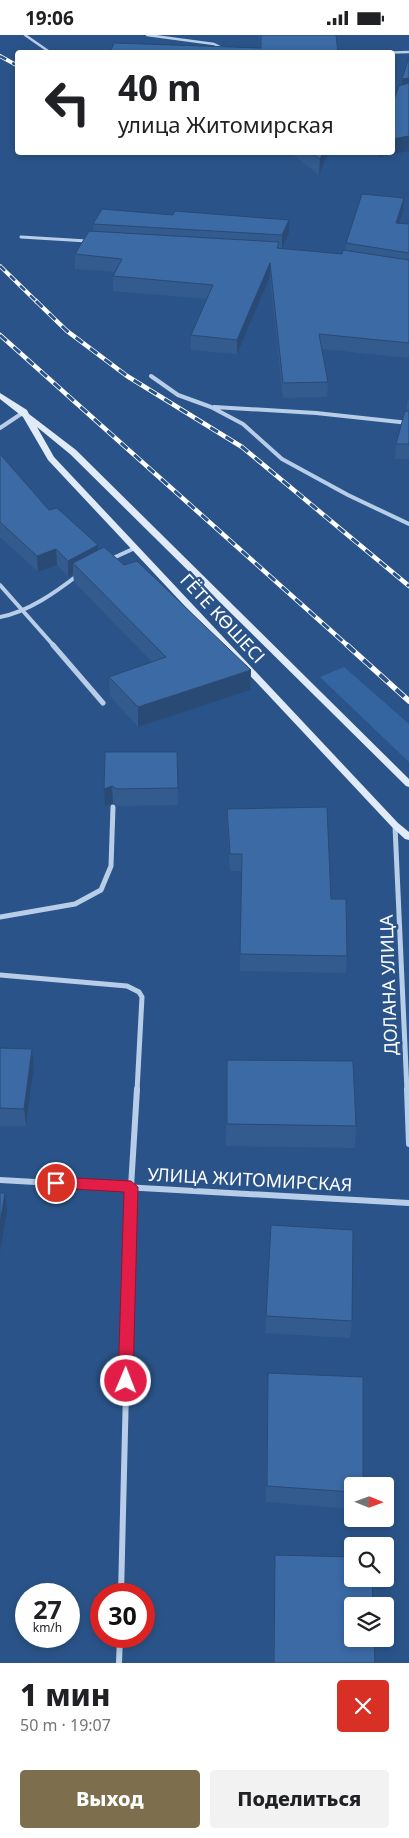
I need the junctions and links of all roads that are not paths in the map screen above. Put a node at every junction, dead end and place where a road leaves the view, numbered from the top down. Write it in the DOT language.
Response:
graph roads {
  1 [pos="25,35"];
  2 [pos="147,35"];
  3 [pos="47,50"];
  4 [pos="227,50"];
  5 [pos="395,52"];
  6 [pos="409,52"];
  7 [pos="409,96"];
  8 [pos="395,97"];
  9 [pos="20,237"];
  10 [pos="89,241"];
  11 [pos="151,376"];
  12 [pos="0,395"];
  13 [pos="211,407"];
  14 [pos="24,412"];
  15 [pos="409,423"];
  16 [pos="0,428"];
  17 [pos="409,524"];
  18 [pos="135,548"];
  19 [pos="109,560"];
  20 [pos="82,573"];
  21 [pos="0,585"];
  22 [pos="21,609"];
  23 [pos="0,617"];
  24 [pos="103,703"];
  25 [pos="409,784"];
  26 [pos="113,807"];
  27 [pos="395,825"];
  28 [pos="409,837"];
  29 [pos="0,917"];
  30 [pos="0,975"];
  31 [pos="409,1144"];
  32 [pos="0,1180"];
  33 [pos="131,1187"];
  34 [pos="409,1203"];
  35 [pos="121,1583"];
  36 [pos="120,1648"];
  37 [pos="119,1663"];
  1 -- 3 [label="lane"];
  2 -- 4 [label="lane"];
  5 -- 6 [label="lane"];
  7 -- 8 [label="street"];
  9 -- 10 [label="street"];
  11 -- 13 [label="street"];
  12 -- 14 [label="main road, ГЁТЕ КӨШЕСІ"];
  13 -- 15 [label="street"];
  13 -- 17 [label="street"];
  14 -- 16 [label="street"];
  14 -- 18 [label="main road, ГЁТЕ КӨШЕСІ"];
  14 -- 25 [label="main road, ГЁТЕ КӨШЕСІ"];
  18 -- 19 [label="street"];
  18 -- 27 [label="main road, ГЁТЕ КӨШЕСІ"];
  20 -- 22 [label="street"];
  21 -- 22 [label="street"];
  22 -- 23 [label="street"];
  22 -- 24 [label="street"];
  26 -- 29 [label="street"];
  27 -- 28 [label="main road, ГЁТЕ КӨШЕСІ"];
  27 -- 31 [label="street, ДОЛАНА УЛИЦА"];
  30 -- 33 [label="street"];
  32 -- 33 [label="street, УЛИЦА ЖИТОМИРСКАЯ"];
  33 -- 34 [label="street, УЛИЦА ЖИТОМИРСКАЯ"];
  33 -- 35 [label="street"];
  36 -- 37 [label="street"];
}
